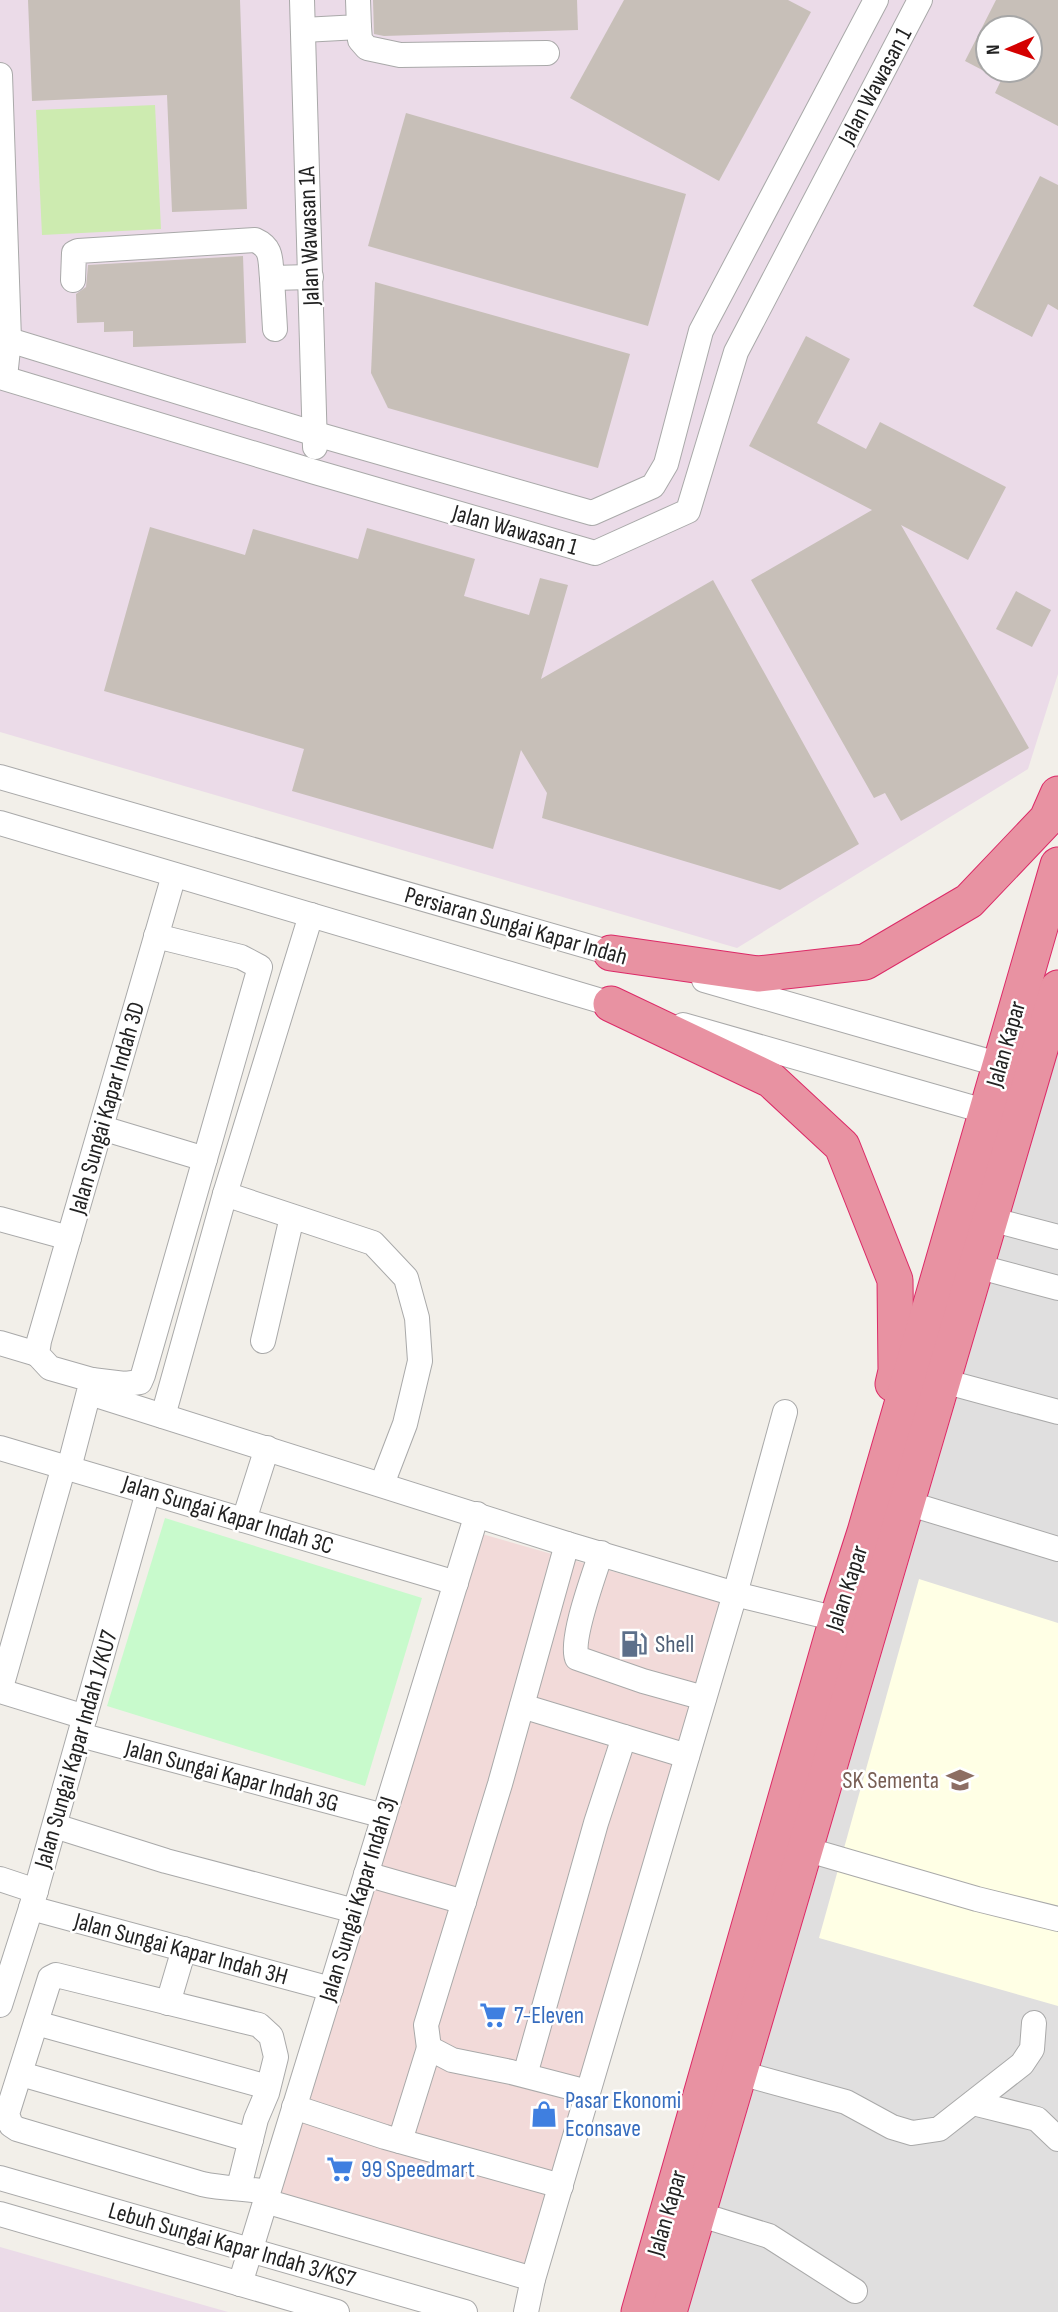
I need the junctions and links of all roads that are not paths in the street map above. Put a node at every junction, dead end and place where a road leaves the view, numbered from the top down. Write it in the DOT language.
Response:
graph roads {
  1 [pos="302,0"];
  2 [pos="358,0"];
  3 [pos="876,0"];
  4 [pos="920,0"];
  5 [pos="359,27"];
  6 [pos="303,30"];
  7 [pos="547,53"];
  8 [pos="0,75"];
  9 [pos="311,277"];
  10 [pos="272,278"];
  11 [pos="74,280"];
  12 [pos="275,329"];
  13 [pos="5,339"];
  14 [pos="2,377"];
  15 [pos="316,434"];
  16 [pos="315,472"];
  17 [pos="0,777"];
  18 [pos="1058,794"];
  19 [pos="0,823"];
  20 [pos="1058,865"];
  21 [pos="174,875"];
  22 [pos="311,915"];
  23 [pos="156,936"];
  24 [pos="611,953"];
  25 [pos="1058,988"];
  26 [pos="611,1004"];
  27 [pos="1017,1069"];
  28 [pos="986,1111"];
  29 [pos="1019,1121"];
  30 [pos="102,1128"];
  31 [pos="205,1159"];
  32 [pos="225,1194"];
  33 [pos="292,1217"];
  34 [pos="0,1219"];
  35 [pos="990,1219"];
  36 [pos="1058,1237"];
  37 [pos="69,1238"];
  38 [pos="976,1266"];
  39 [pos="1058,1288"];
  40 [pos="262,1341"];
  41 [pos="0,1343"];
  42 [pos="38,1347"];
  43 [pos="943,1381"];
  44 [pos="91,1386"];
  45 [pos="785,1412"];
  46 [pos="1058,1412"];
  47 [pos="163,1416"];
  48 [pos="0,1448"];
  49 [pos="267,1448"];
  50 [pos="66,1467"];
  51 [pos="382,1484"];
  52 [pos="148,1492"];
  53 [pos="907,1503"];
  54 [pos="477,1514"];
  55 [pos="244,1520"];
  56 [pos="865,1532"];
  57 [pos="567,1544"];
  58 [pos="1058,1549"];
  59 [pos="601,1553"];
  60 [pos="456,1583"];
  61 [pos="736,1594"];
  62 [pos="836,1619"];
  63 [pos="704,1698"];
  64 [pos="522,1706"];
  65 [pos="83,1726"];
  66 [pos="624,1737"];
  67 [pos="687,1756"];
  68 [pos="384,1816"];
  69 [pos="54,1826"];
  70 [pos="805,1849"];
  71 [pos="366,1874"];
  72 [pos="0,1879"];
  73 [pos="34,1899"];
  74 [pos="464,1902"];
  75 [pos="355,1911"];
  76 [pos="1058,1919"];
  77 [pos="184,1949"];
  78 [pos="331,1989"];
  79 [pos="168,2003"];
  80 [pos="0,2005"];
  81 [pos="1034,2022"];
  82 [pos="36,2023"];
  83 [pos="429,2048"];
  84 [pos="740,2073"];
  85 [pos="21,2074"];
  86 [pos="525,2075"];
  87 [pos="268,2087"];
  88 [pos="588,2092"];
  89 [pos="973,2103"];
  90 [pos="294,2107"];
  91 [pos="1058,2139"];
  92 [pos="251,2140"];
  93 [pos="400,2141"];
  94 [pos="0,2178"];
  95 [pos="561,2186"];
  96 [pos="239,2187"];
  97 [pos="267,2197"];
  98 [pos="0,2214"];
  99 [pos="698,2214"];
  100 [pos="250,2250"];
  101 [pos="533,2279"];
  102 [pos="240,2284"];
  103 [pos="855,2291"];
  104 [pos="644,2309"];
  105 [pos="337,2312"];
  106 [pos="465,2312"];
  107 [pos="526,2312"];
  1 -- 6 [label="street, Jalan Wawasan 1A"];
  2 -- 5 [label="street"];
  3 -- 15 [label="street, Jalan Wawasan 1"];
  4 -- 16 [label="street, Jalan Wawasan 1"];
  5 -- 6 [label="street"];
  5 -- 7 [label="street"];
  6 -- 9 [label="street, Jalan Wawasan 1A"];
  8 -- 13 [label="street"];
  9 -- 10 [label="street"];
  9 -- 15 [label="street, Jalan Wawasan 1A"];
  10 -- 11 [label="street"];
  10 -- 12 [label="street"];
  13 -- 14 [label="street"];
  13 -- 15 [label="street, Jalan Wawasan 1"];
  14 -- 16 [label="street, Jalan Wawasan 1"];
  15 -- 16 [label="street, Jalan Wawasan 1A"];
  17 -- 24 [label="street, Persiaran Sungai Kapar Indah"];
  18 -- 24 [label="highway"];
  19 -- 21 [label="street, Persiaran Sungai Kapar Indah"];
  20 -- 27 [label="highway, Jalan Kapar"];
  21 -- 22 [label="street, Persiaran Sungai Kapar Indah"];
  21 -- 23 [label="street, Jalan Sungai Kapar Indah 3D"];
  22 -- 26 [label="street, Persiaran Sungai Kapar Indah"];
  22 -- 32 [label="street"];
  23 -- 30 [label="street, Jalan Sungai Kapar Indah 3D"];
  23 -- 31 [label="street"];
  24 -- 27 [label="street, Persiaran Sungai Kapar Indah"];
  25 -- 27 [label="highway, Jalan Kapar"];
  26 -- 28 [label="street, Persiaran Sungai Kapar Indah"];
  26 -- 56 [label="highway"];
  27 -- 28 [label="highway, Jalan Kapar"];
  27 -- 29 [label="highway, Jalan Kapar"];
  28 -- 29 [label="street, Persiaran Sungai Kapar Indah"];
  28 -- 56 [label="highway, Jalan Kapar"];
  29 -- 35 [label="highway, Jalan Kapar"];
  30 -- 31 [label="street"];
  30 -- 37 [label="street, Jalan Sungai Kapar Indah 3D"];
  31 -- 44 [label="street"];
  32 -- 33 [label="street"];
  32 -- 47 [label="street"];
  33 -- 40 [label="street"];
  33 -- 51 [label="street"];
  34 -- 37 [label="street"];
  35 -- 36 [label="street"];
  35 -- 38 [label="highway, Jalan Kapar"];
  37 -- 42 [label="street, Jalan Sungai Kapar Indah 3D"];
  38 -- 39 [label="street"];
  38 -- 43 [label="highway, Jalan Kapar"];
  41 -- 42 [label="street"];
  42 -- 44 [label="street"];
  43 -- 46 [label="street"];
  43 -- 53 [label="highway, Jalan Kapar"];
  44 -- 47 [label="street"];
  44 -- 50 [label="street"];
  45 -- 61 [label="street"];
  47 -- 49 [label="street"];
  48 -- 50 [label="street, Jalan Sungai Kapar Indah 3C"];
  49 -- 51 [label="street"];
  49 -- 55 [label="street"];
  50 -- 52 [label="street, Jalan Sungai Kapar Indah 3C"];
  50 -- 65 [label="street, Jalan Sungai Kapar Indah 3G"];
  51 -- 54 [label="street"];
  52 -- 55 [label="street, Jalan Sungai Kapar Indah 3C"];
  52 -- 65 [label="street, Jalan Sungai Kapar Indah 1/KU7"];
  53 -- 58 [label="street"];
  53 -- 70 [label="highway, Jalan Kapar"];
  54 -- 57 [label="street"];
  54 -- 60 [label="street, Jalan Sungai Kapar Indah 3J"];
  55 -- 60 [label="street, Jalan Sungai Kapar Indah 3C"];
  56 -- 62 [label="highway, Jalan Kapar"];
  57 -- 59 [label="street"];
  57 -- 64 [label="street"];
  59 -- 61 [label="street"];
  59 -- 63 [label="street"];
  60 -- 68 [label="street, Jalan Sungai Kapar Indah 3J"];
  61 -- 62 [label="street"];
  61 -- 63 [label="street"];
  62 -- 104 [label="highway, Jalan Kapar"];
  63 -- 67 [label="street"];
  64 -- 66 [label="street"];
  64 -- 74 [label="street"];
  65 -- 68 [label="street, Jalan Sungai Kapar Indah 3G"];
  65 -- 69 [label="street, Jalan Sungai Kapar Indah 1/KU7"];
  66 -- 67 [label="street"];
  66 -- 86 [label="street"];
  67 -- 88 [label="street"];
  68 -- 71 [label="street, Jalan Sungai Kapar Indah 3J"];
  69 -- 73 [label="street, Jalan Sungai Kapar Indah 1/KU7"];
  69 -- 75 [label="street"];
  70 -- 76 [label="street"];
  70 -- 84 [label="highway, Jalan Kapar"];
  71 -- 74 [label="street"];
  71 -- 75 [label="street, Jalan Sungai Kapar Indah 3J"];
  72 -- 73 [label="street, Jalan Sungai Kapar Indah 3H"];
  73 -- 77 [label="street, Jalan Sungai Kapar Indah 3H"];
  73 -- 80 [label="street, Jalan Sungai Kapar Indah 1/KU7"];
  74 -- 83 [label="street"];
  75 -- 78 [label="street, Jalan Sungai Kapar Indah 3J"];
  77 -- 78 [label="street, Jalan Sungai Kapar Indah 3H"];
  77 -- 79 [label="street"];
  78 -- 90 [label="street, Jalan Sungai Kapar Indah 3J"];
  79 -- 82 [label="street"];
  79 -- 87 [label="street"];
  81 -- 89 [label="street"];
  82 -- 85 [label="street"];
  82 -- 87 [label="street"];
  83 -- 86 [label="street"];
  83 -- 93 [label="street"];
  84 -- 89 [label="street"];
  84 -- 99 [label="highway, Jalan Kapar"];
  85 -- 92 [label="street"];
  85 -- 96 [label="street"];
  86 -- 88 [label="street"];
  87 -- 92 [label="street"];
  88 -- 95 [label="street"];
  89 -- 91 [label="street"];
  90 -- 93 [label="street"];
  90 -- 97 [label="street, Jalan Sungai Kapar Indah 3J"];
  92 -- 96 [label="street"];
  93 -- 95 [label="street"];
  94 -- 100 [label="street, Lebuh Sungai Kapar Indah 3/KS7"];
  95 -- 101 [label="street"];
  96 -- 97 [label="street"];
  97 -- 100 [label="street, Jalan Sungai Kapar Indah 3J"];
  97 -- 101 [label="street"];
  98 -- 102 [label="street, Lebuh Sungai Kapar Indah 3/KS7"];
  99 -- 103 [label="street"];
  99 -- 104 [label="highway, Jalan Kapar"];
  100 -- 102 [label="street, Jalan Sungai Kapar Indah 3J"];
  100 -- 106 [label="street, Lebuh Sungai Kapar Indah 3/KS7"];
  101 -- 107 [label="street"];
  102 -- 105 [label="street, Lebuh Sungai Kapar Indah 3/KS7"];
}
